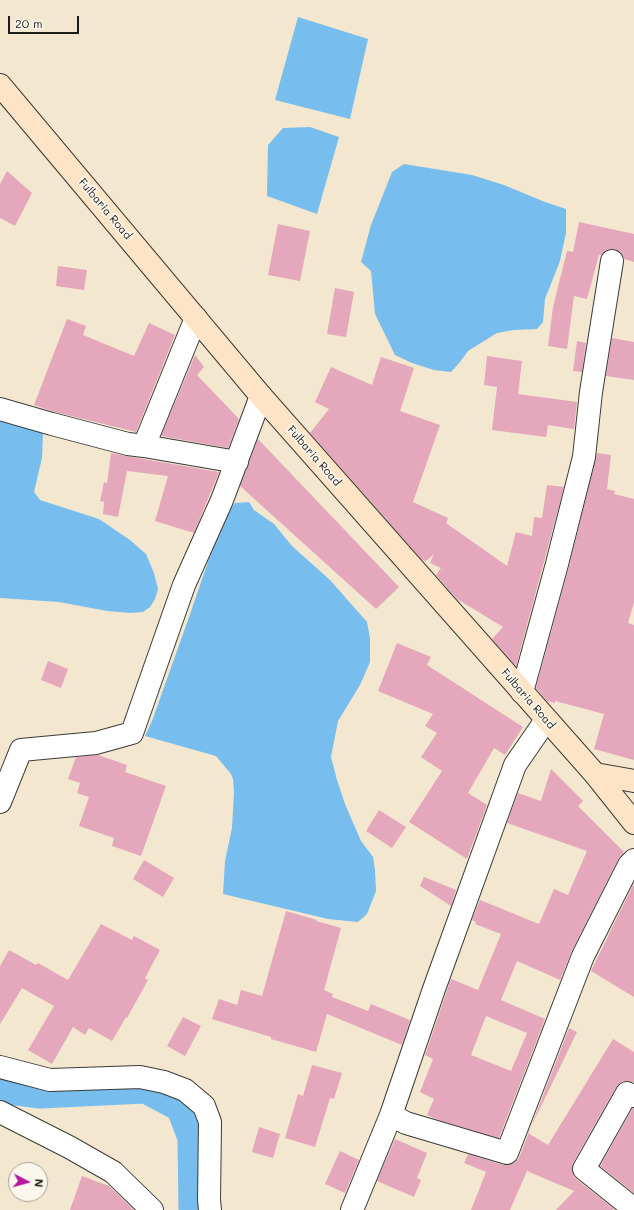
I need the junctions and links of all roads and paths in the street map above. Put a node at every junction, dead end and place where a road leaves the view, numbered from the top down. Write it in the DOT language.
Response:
graph roads {
  1 [pos="2,90"];
  2 [pos="612,261"];
  3 [pos="196,318"];
  4 [pos="261,396"];
  5 [pos="0,409"];
  6 [pos="144,446"];
  7 [pos="236,462"];
  8 [pos="522,692"];
  9 [pos="546,720"];
  10 [pos="595,774"];
  11 [pos="634,781"];
  12 [pos="0,802"];
  13 [pos="634,823"];
  14 [pos="634,860"];
  15 [pos="0,1067"];
  16 [pos="634,1096"];
  17 [pos="0,1112"];
  18 [pos="390,1115"];
  19 [pos="634,1209"];
  20 [pos="152,1210"];
  21 [pos="210,1210"];
  22 [pos="352,1210"];
  1 -- 3 [label="main road, Fulbaria Road"];
  2 -- 8 [label="street"];
  3 -- 4 [label="main road, Fulbaria Road"];
  3 -- 6 [label="street"];
  4 -- 7 [label="street"];
  4 -- 8 [label="main road, Fulbaria Road"];
  5 -- 6 [label="street"];
  6 -- 7 [label="street"];
  7 -- 12 [label="street"];
  8 -- 9 [label="main road, Fulbaria Road"];
  9 -- 10 [label="main road, Fulbaria Road"];
  9 -- 18 [label="street"];
  10 -- 11 [label="main road"];
  10 -- 13 [label="main road, Fulbaria Road"];
  14 -- 18 [label="street"];
  15 -- 21 [label="street"];
  16 -- 19 [label="street"];
  17 -- 20 [label="street"];
  18 -- 22 [label="street"];
}
